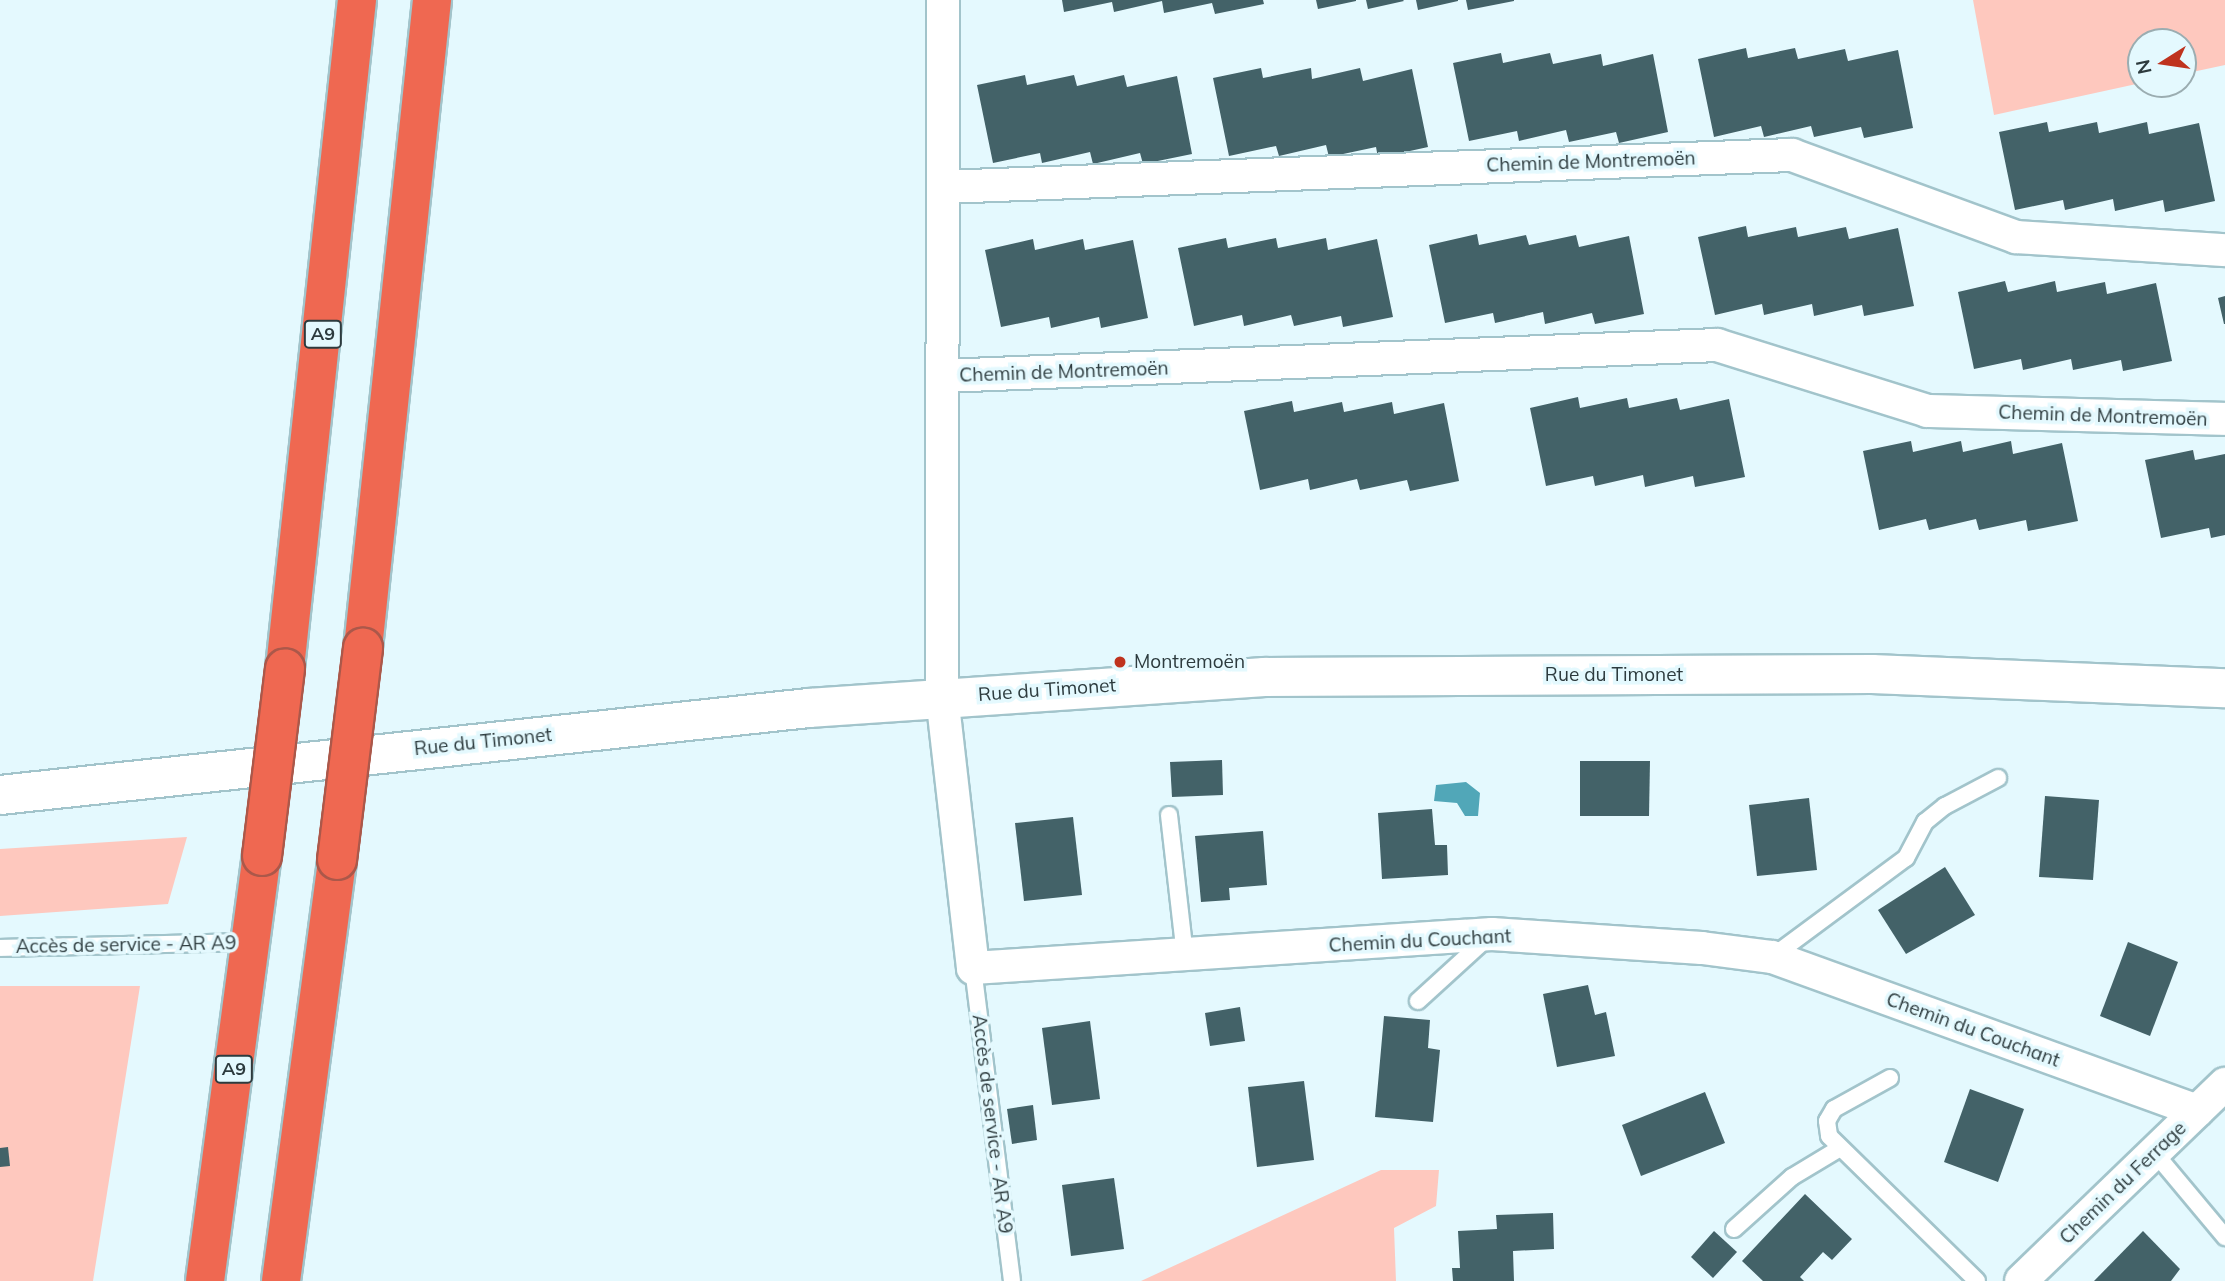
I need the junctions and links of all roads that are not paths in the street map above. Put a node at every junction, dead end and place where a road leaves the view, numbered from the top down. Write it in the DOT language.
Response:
graph roads {
  1 [pos="357,0"];
  2 [pos="432,0"];
  3 [pos="943,0"];
  4 [pos="943,187"];
  5 [pos="2225,250"];
  6 [pos="943,376"];
  7 [pos="2225,419"];
  8 [pos="2225,688"];
  9 [pos="942,696"];
  10 [pos="1998,778"];
  11 [pos="0,795"];
  12 [pos="1169,815"];
  13 [pos="1492,934"];
  14 [pos="251,942"];
  15 [pos="0,948"];
  16 [pos="1185,955"];
  17 [pos="1772,957"];
  18 [pos="973,968"];
  19 [pos="1418,1001"];
  20 [pos="1890,1078"];
  21 [pos="2225,1084"];
  22 [pos="2197,1111"];
  23 [pos="1840,1149"];
  24 [pos="2154,1152"];
  25 [pos="1734,1229"];
  26 [pos="2225,1237"];
  27 [pos="205,1281"];
  28 [pos="281,1281"];
  29 [pos="1012,1281"];
  30 [pos="1978,1281"];
  31 [pos="2021,1281"];
  1 -- 14 [label="highway, A9, bridge"];
  2 -- 28 [label="highway, bridge"];
  3 -- 4 [label="street, Chemin de Montremoën"];
  4 -- 5 [label="street, Chemin de Montremoën"];
  4 -- 6 [label="street, Chemin de Montremoën"];
  6 -- 7 [label="street, Chemin de Montremoën"];
  6 -- 9 [label="street, Chemin de Montremoën"];
  8 -- 9 [label="main road, Rue du Timonet"];
  9 -- 11 [label="main road, Rue du Timonet"];
  9 -- 18 [label="street"];
  10 -- 17 [label="lane"];
  12 -- 16 [label="lane"];
  13 -- 16 [label="street, Chemin du Couchant"];
  13 -- 17 [label="street, Chemin du Couchant"];
  13 -- 19 [label="lane"];
  14 -- 15 [label="lane, Accès de service - AR A9"];
  14 -- 27 [label="highway, A9"];
  16 -- 18 [label="street, Chemin du Couchant"];
  17 -- 22 [label="street, Chemin du Couchant"];
  18 -- 29 [label="lane, Accès de service - AR A9"];
  20 -- 23 [label="lane"];
  21 -- 22 [label="street, Chemin du Ferrage"];
  22 -- 24 [label="street, Chemin du Ferrage"];
  23 -- 25 [label="lane"];
  23 -- 30 [label="lane"];
  24 -- 26 [label="lane"];
  24 -- 31 [label="street, Chemin du Ferrage"];
}
